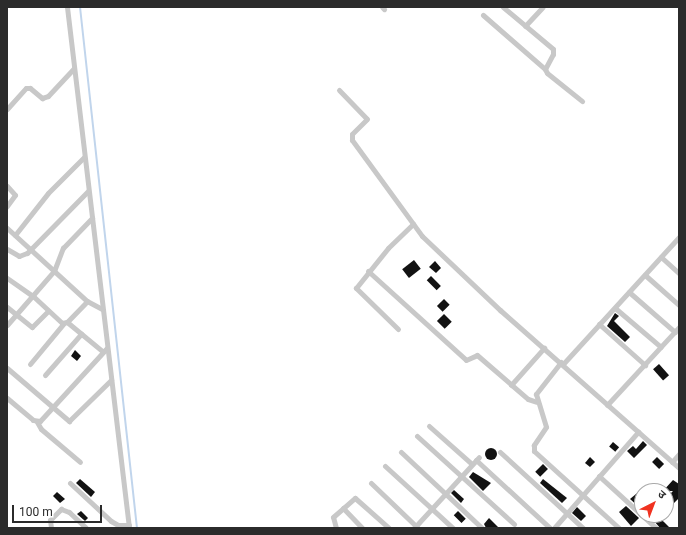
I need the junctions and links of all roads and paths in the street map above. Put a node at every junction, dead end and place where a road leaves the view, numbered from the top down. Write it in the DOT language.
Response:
graph roads {
  1 [pos="67,7"];
  2 [pos="503,7"];
  3 [pos="543,7"];
  4 [pos="483,15"];
  5 [pos="525,26"];
  6 [pos="74,68"];
  7 [pos="545,69"];
  8 [pos="339,90"];
  9 [pos="582,102"];
  10 [pos="7,109"];
  11 [pos="84,157"];
  12 [pos="7,186"];
  13 [pos="88,191"];
  14 [pos="7,206"];
  15 [pos="92,218"];
  16 [pos="413,224"];
  17 [pos="7,228"];
  18 [pos="15,235"];
  19 [pos="678,240"];
  20 [pos="7,249"];
  21 [pos="31,250"];
  22 [pos="661,257"];
  23 [pos="54,271"];
  24 [pos="368,271"];
  25 [pos="679,273"];
  26 [pos="645,275"];
  27 [pos="7,278"];
  28 [pos="629,292"];
  29 [pos="32,296"];
  30 [pos="87,301"];
  31 [pos="679,305"];
  32 [pos="7,307"];
  33 [pos="615,308"];
  34 [pos="102,309"];
  35 [pos="48,311"];
  36 [pos="16,315"];
  37 [pos="66,322"];
  38 [pos="599,324"];
  39 [pos="7,325"];
  40 [pos="679,327"];
  41 [pos="398,329"];
  42 [pos="675,332"];
  43 [pos="81,334"];
  44 [pos="661,347"];
  45 [pos="107,348"];
  46 [pos="544,348"];
  47 [pos="102,351"];
  48 [pos="562,363"];
  49 [pos="30,364"];
  50 [pos="645,365"];
  51 [pos="7,368"];
  52 [pos="45,375"];
  53 [pos="111,380"];
  54 [pos="511,385"];
  55 [pos="7,398"];
  56 [pos="537,402"];
  57 [pos="607,405"];
  58 [pos="52,408"];
  59 [pos="37,422"];
  60 [pos="429,426"];
  61 [pos="638,432"];
  62 [pos="417,436"];
  63 [pos="401,452"];
  64 [pos="500,452"];
  65 [pos="679,454"];
  66 [pos="476,460"];
  67 [pos="80,462"];
  68 [pos="672,462"];
  69 [pos="385,466"];
  70 [pos="679,468"];
  71 [pos="599,476"];
  72 [pos="462,477"];
  73 [pos="70,483"];
  74 [pos="371,483"];
  75 [pos="446,493"];
  76 [pos="582,495"];
  77 [pos="342,508"];
  78 [pos="432,509"];
  79 [pos="566,513"];
  80 [pos="514,524"];
  81 [pos="129,527"];
  82 [pos="416,527"];
  83 [pos="51,528"];
  84 [pos="86,528"];
  85 [pos="336,528"];
  86 [pos="362,528"];
  87 [pos="389,528"];
  88 [pos="453,528"];
  89 [pos="482,528"];
  90 [pos="550,528"];
  91 [pos="554,528"];
  92 [pos="583,528"];
  93 [pos="619,528"];
  94 [pos="656,528"];
  1 -- 6 [label="street"];
  2 -- 5 [label="street"];
  3 -- 5 [label="street"];
  4 -- 7 [label="street"];
  5 -- 7 [label="street"];
  6 -- 10 [label="street"];
  6 -- 11 [label="street"];
  7 -- 9 [label="street"];
  8 -- 16 [label="street"];
  11 -- 13 [label="street"];
  11 -- 18 [label="street"];
  12 -- 14 [label="street"];
  13 -- 15 [label="street"];
  13 -- 21 [label="street"];
  15 -- 23 [label="street"];
  15 -- 34 [label="street"];
  16 -- 24 [label="street"];
  16 -- 46 [label="street"];
  17 -- 18 [label="street"];
  18 -- 21 [label="street"];
  19 -- 22 [label="street"];
  20 -- 21 [label="street"];
  21 -- 23 [label="street"];
  22 -- 25 [label="street"];
  22 -- 26 [label="street"];
  23 -- 29 [label="street"];
  23 -- 30 [label="street"];
  24 -- 41 [label="street"];
  24 -- 54 [label="street"];
  26 -- 28 [label="street"];
  26 -- 31 [label="street"];
  27 -- 29 [label="street"];
  28 -- 33 [label="street"];
  28 -- 42 [label="street"];
  29 -- 35 [label="street"];
  29 -- 36 [label="street"];
  30 -- 34 [label="street"];
  30 -- 37 [label="street"];
  32 -- 36 [label="street"];
  33 -- 38 [label="street"];
  33 -- 44 [label="street"];
  34 -- 45 [label="street"];
  35 -- 36 [label="street"];
  35 -- 37 [label="street"];
  36 -- 39 [label="street"];
  37 -- 43 [label="street"];
  37 -- 49 [label="street"];
  38 -- 48 [label="street"];
  38 -- 50 [label="street"];
  40 -- 42 [label="street"];
  42 -- 44 [label="street"];
  43 -- 47 [label="street"];
  43 -- 52 [label="street"];
  44 -- 50 [label="street"];
  45 -- 47 [label="street"];
  45 -- 53 [label="street"];
  46 -- 48 [label="street"];
  46 -- 54 [label="street"];
  47 -- 58 [label="street"];
  48 -- 56 [label="street"];
  48 -- 57 [label="street"];
  50 -- 57 [label="street"];
  51 -- 58 [label="street"];
  53 -- 58 [label="street"];
  53 -- 81 [label="street"];
  54 -- 56 [label="street"];
  55 -- 59 [label="street"];
  56 -- 76 [label="street"];
  57 -- 61 [label="street"];
  58 -- 59 [label="street"];
  59 -- 67 [label="street"];
  60 -- 66 [label="street"];
  61 -- 68 [label="street"];
  61 -- 71 [label="street"];
  62 -- 72 [label="street"];
  63 -- 75 [label="street"];
  64 -- 79 [label="street"];
  65 -- 68 [label="street"];
  66 -- 72 [label="street"];
  66 -- 90 [label="street"];
  68 -- 70 [label="street"];
  69 -- 78 [label="street"];
  71 -- 76 [label="street"];
  71 -- 94 [label="street"];
  72 -- 75 [label="street"];
  72 -- 80 [label="street"];
  73 -- 81 [label="street"];
  74 -- 82 [label="street"];
  75 -- 78 [label="street"];
  75 -- 89 [label="street"];
  76 -- 79 [label="street"];
  76 -- 93 [label="street"];
  77 -- 85 [label="street"];
  77 -- 86 [label="street"];
  77 -- 87 [label="street"];
  78 -- 82 [label="street"];
  78 -- 88 [label="street"];
  79 -- 91 [label="street"];
  79 -- 92 [label="street"];
  83 -- 84 [label="street"];
}
